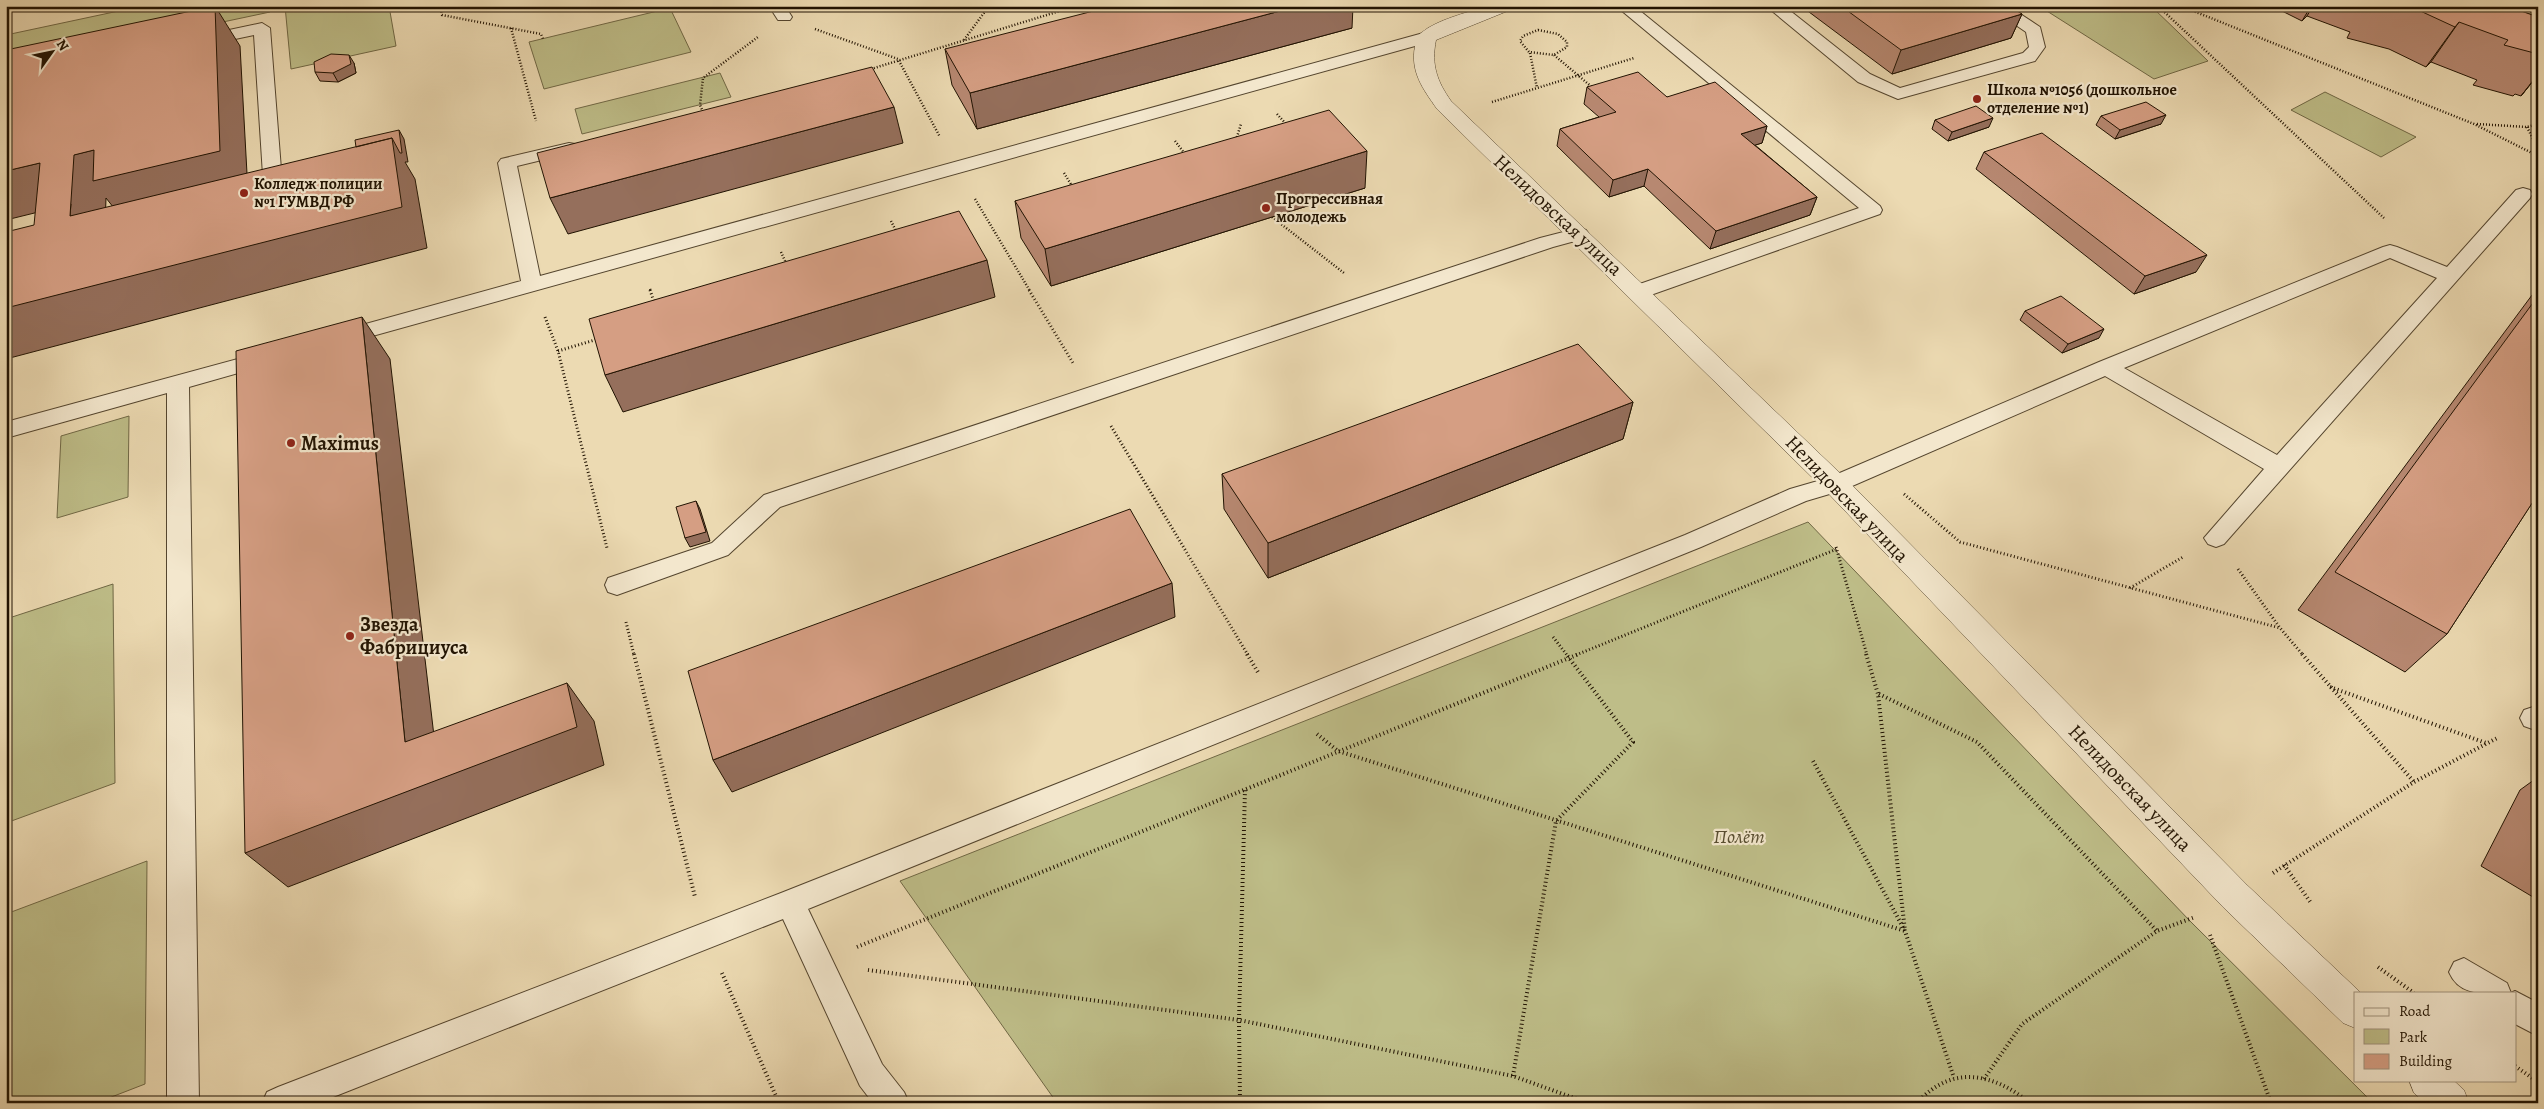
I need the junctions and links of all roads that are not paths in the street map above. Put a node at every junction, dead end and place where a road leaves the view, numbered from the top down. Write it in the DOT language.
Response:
graph roads {
  1 [pos="1624,6"];
  2 [pos="1774,6"];
  3 [pos="1996,6"];
  4 [pos="1505,7"];
  5 [pos="1427,37"];
  6 [pos="186,44"];
  7 [pos="588,143"];
  8 [pos="2523,194"];
  9 [pos="255,199"];
  10 [pos="1579,234"];
  11 [pos="2450,276"];
  12 [pos="532,285"];
  13 [pos="1638,292"];
  14 [pos="318,344"];
  15 [pos="290,352"];
  16 [pos="2106,367"];
  17 [pos="178,383"];
  18 [pos="6,430"];
  19 [pos="2279,467"];
  20 [pos="1844,494"];
  21 [pos="2216,538"];
  22 [pos="617,585"];
  23 [pos="790,903"];
  24 [pos="2464,972"];
  25 [pos="2494,992"];
  26 [pos="2516,1007"];
  27 [pos="2354,1010"];
  28 [pos="2538,1020"];
  29 [pos="2429,1082"];
  30 [pos="184,1103"];
  31 [pos="278,1103"];
  32 [pos="893,1103"];
  33 [pos="2450,1103"];
  1 -- 13 [label="lane"];
  2 -- 3 [label="lane"];
  4 -- 5 [label="street"];
  5 -- 10 [label="street, Нелидовская улица"];
  5 -- 12 [label="lane"];
  6 -- 9 [label="lane"];
  7 -- 12 [label="lane"];
  8 -- 11 [label="lane"];
  10 -- 13 [label="street, Нелидовская улица"];
  10 -- 22 [label="lane"];
  11 -- 16 [label="lane"];
  11 -- 19 [label="lane"];
  12 -- 14 [label="lane"];
  13 -- 20 [label="street, Нелидовская улица"];
  15 -- 17 [label="lane"];
  16 -- 19 [label="lane"];
  16 -- 20 [label="lane"];
  17 -- 18 [label="lane"];
  17 -- 30 [label="lane"];
  19 -- 21 [label="lane"];
  20 -- 23 [label="lane"];
  20 -- 27 [label="street, Нелидовская улица"];
  23 -- 31 [label="lane"];
  23 -- 32 [label="lane"];
  24 -- 25 [label="lane"];
  26 -- 28 [label="lane"];
  29 -- 33 [label="street"];
}
